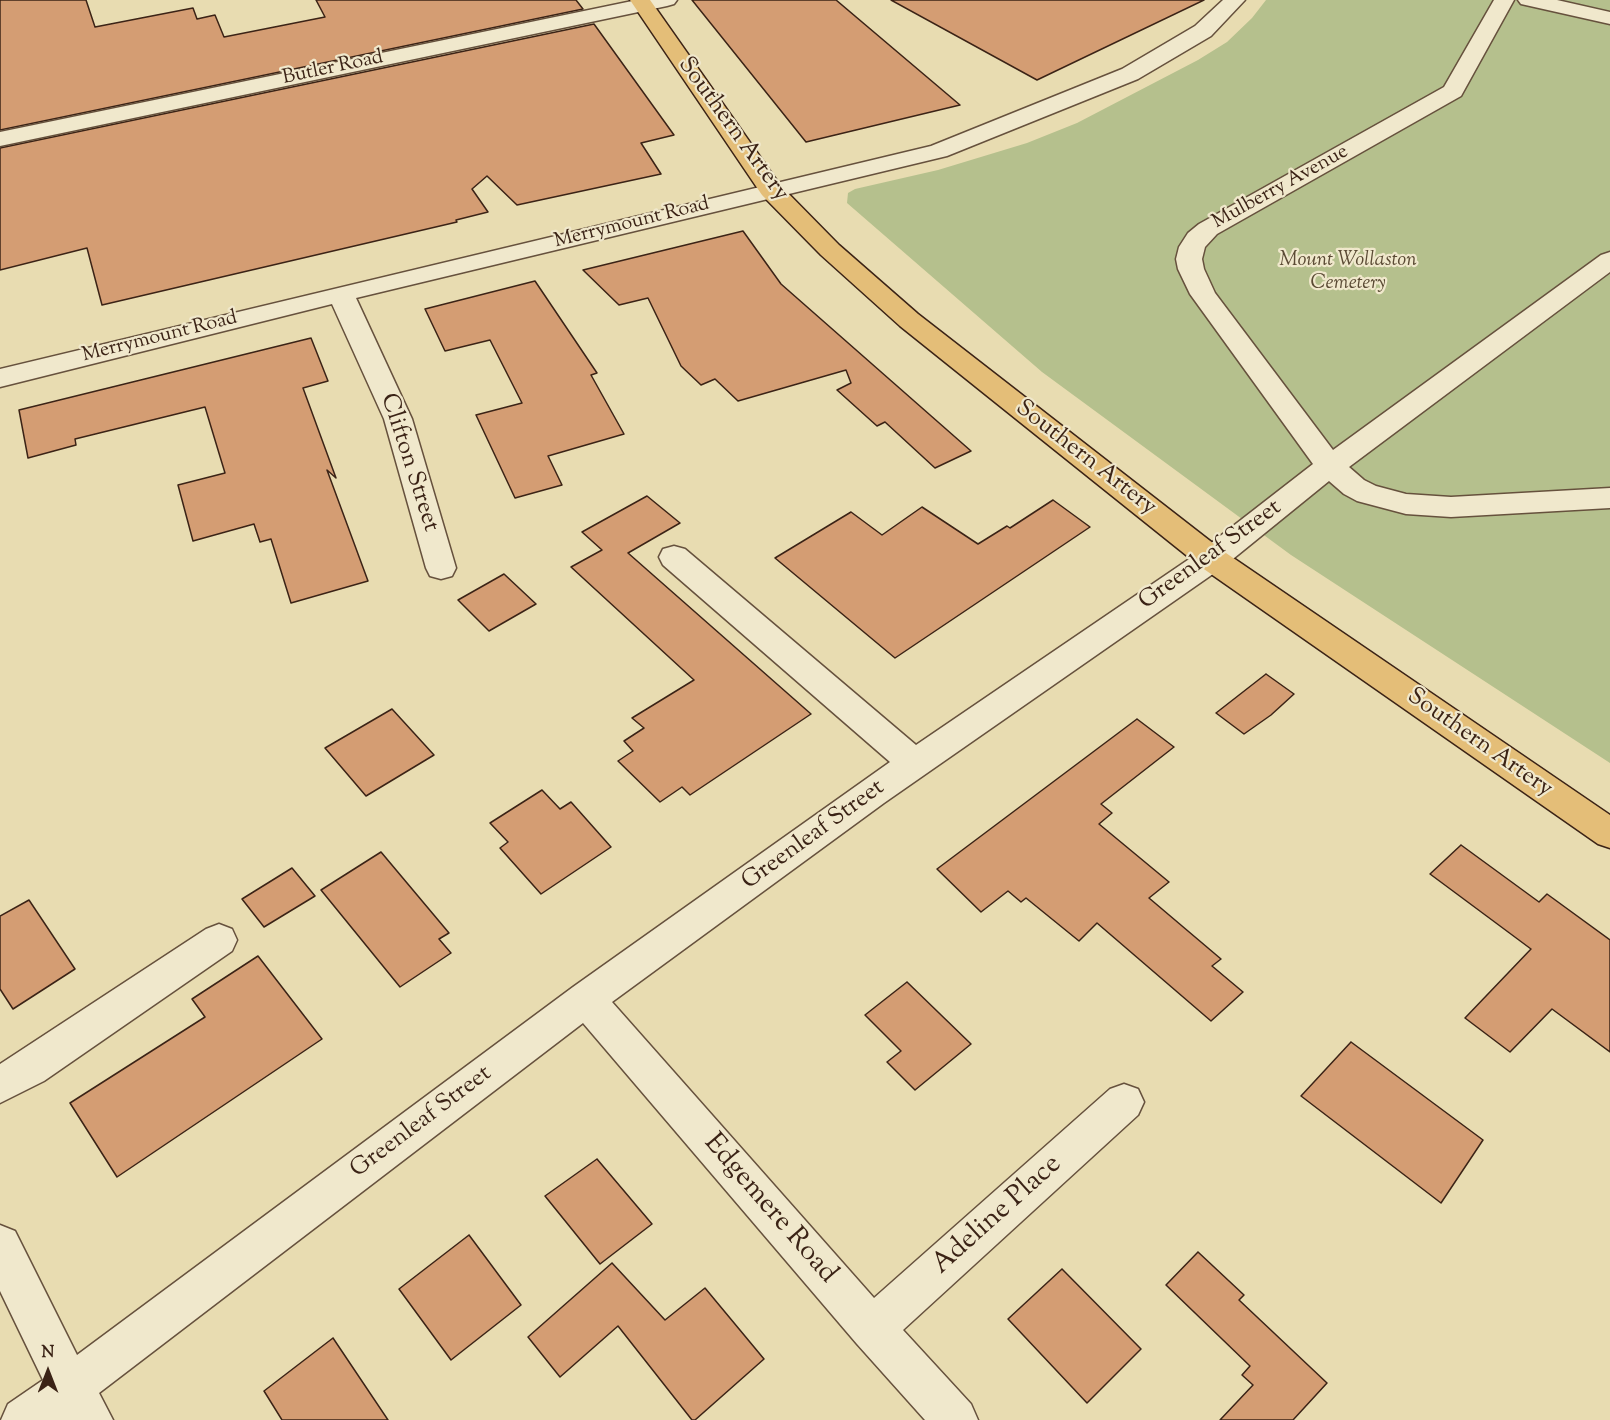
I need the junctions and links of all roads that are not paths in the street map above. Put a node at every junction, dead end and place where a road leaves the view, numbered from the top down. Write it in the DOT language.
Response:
graph roads {
  1 [pos="1235,0"];
  2 [pos="1504,0"];
  3 [pos="1528,0"];
  4 [pos="650,2"];
  5 [pos="1610,18"];
  6 [pos="0,139"];
  7 [pos="771,190"];
  8 [pos="1608,265"];
  9 [pos="341,294"];
  10 [pos="0,378"];
  11 [pos="1330,466"];
  12 [pos="1610,498"];
  13 [pos="674,557"];
  14 [pos="1212,559"];
  15 [pos="441,568"];
  16 [pos="915,764"];
  17 [pos="1610,834"];
  18 [pos="219,940"];
  19 [pos="586,999"];
  20 [pos="0,1085"];
  21 [pos="1124,1102"];
  22 [pos="0,1246"];
  23 [pos="872,1329"];
  24 [pos="80,1404"];
  25 [pos="24,1420"];
  26 [pos="955,1420"];
  1 -- 7 [label="street, Merrymount Road"];
  2 -- 11 [label="street, Mulberry Avenue"];
  3 -- 5 [label="street"];
  4 -- 6 [label="street, Butler Road"];
  4 -- 7 [label="main road, Southern Artery"];
  7 -- 9 [label="street, Merrymount Road"];
  7 -- 14 [label="main road, Southern Artery"];
  8 -- 11 [label="street, Greenleaf Street"];
  9 -- 10 [label="street, Merrymount Road"];
  9 -- 15 [label="street, Clifton Street"];
  11 -- 12 [label="street, Mulberry Avenue"];
  11 -- 14 [label="street, Greenleaf Street"];
  13 -- 16 [label="street"];
  14 -- 16 [label="street, Greenleaf Street"];
  14 -- 17 [label="main road, Southern Artery"];
  16 -- 19 [label="street, Greenleaf Street"];
  18 -- 20 [label="street"];
  19 -- 23 [label="street, Edgemere Road"];
  19 -- 24 [label="street, Greenleaf Street"];
  21 -- 23 [label="street, Adeline Place"];
  22 -- 24 [label="street"];
  23 -- 26 [label="street, Edgemere Road"];
  24 -- 25 [label="street, Greenleaf Street"];
}
